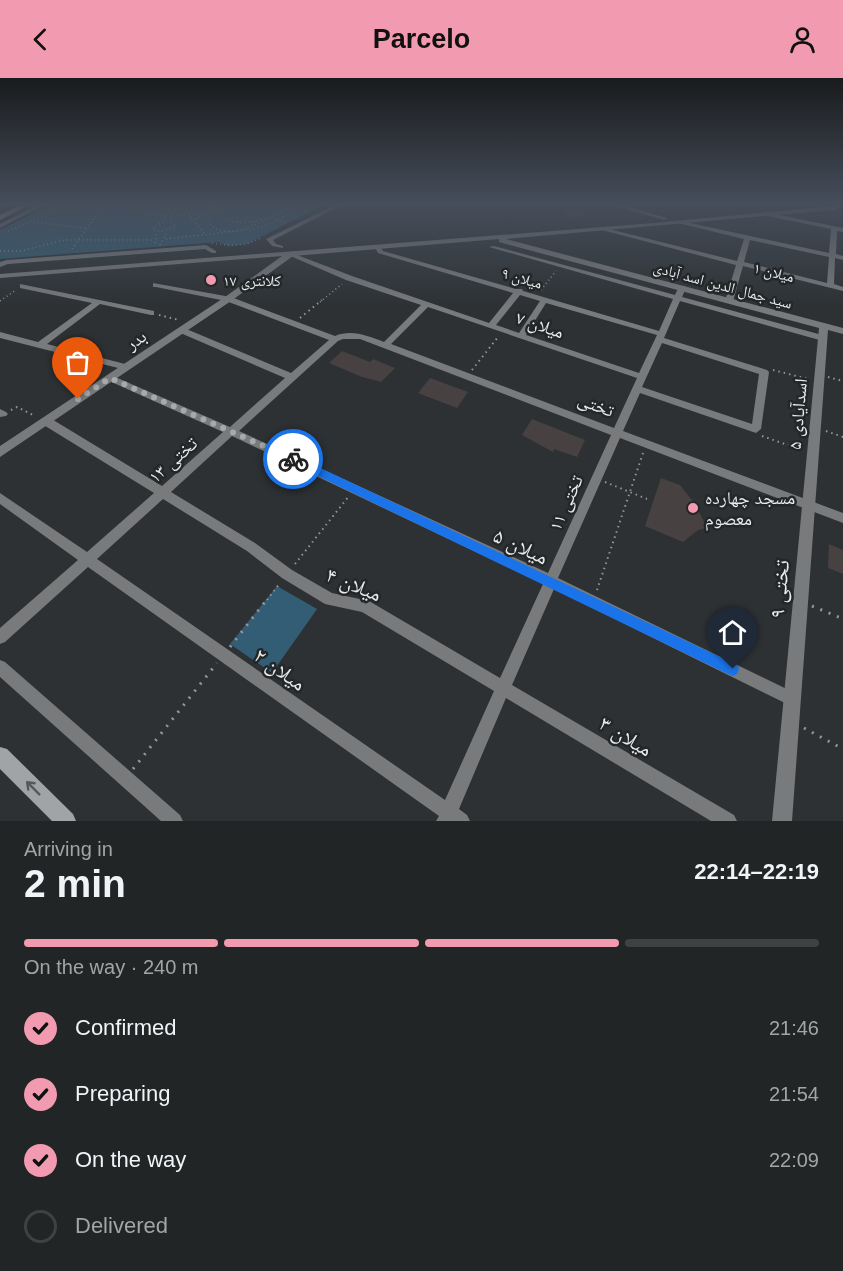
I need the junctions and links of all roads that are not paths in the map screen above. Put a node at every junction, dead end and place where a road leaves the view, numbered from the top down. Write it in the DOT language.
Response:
graph roads {
  1 [pos="748,237"];
  2 [pos="272,238"];
  3 [pos="434,238"];
  4 [pos="528,238"];
  5 [pos="635,238"];
  6 [pos="751,238"];
  7 [pos="833,238"];
  8 [pos="407,240"];
  9 [pos="492,242"];
  10 [pos="377,246"];
  11 [pos="281,247"];
  12 [pos="214,252"];
  13 [pos="290,254"];
  14 [pos="832,255"];
  15 [pos="843,258"];
  16 [pos="740,264"];
  17 [pos="0,266"];
  18 [pos="0,276"];
  19 [pos="156,285"];
  20 [pos="23,286"];
  21 [pos="830,286"];
  22 [pos="681,288"];
  23 [pos="843,289"];
  24 [pos="519,291"];
  25 [pos="677,298"];
  26 [pos="228,299"];
  27 [pos="546,299"];
  28 [pos="729,301"];
  29 [pos="98,302"];
  30 [pos="427,304"];
  31 [pos="151,313"];
  32 [pos="490,326"];
  33 [pos="824,326"];
  34 [pos="181,330"];
  35 [pos="843,331"];
  36 [pos="0,335"];
  37 [pos="521,336"];
  38 [pos="660,337"];
  39 [pos="335,339"];
  40 [pos="823,339"];
  41 [pos="40,345"];
  42 [pos="386,345"];
  43 [pos="126,367"];
  44 [pos="642,377"];
  45 [pos="110,378"];
  46 [pos="291,378"];
  47 [pos="637,389"];
  48 [pos="46,421"];
  49 [pos="232,431"];
  50 [pos="617,433"];
  51 [pos="0,452"];
  52 [pos="163,494"];
  53 [pos="0,498"];
  54 [pos="809,505"];
  55 [pos="843,518"];
  56 [pos="87,559"];
  57 [pos="551,581"];
  58 [pos="0,637"];
  59 [pos="0,667"];
  60 [pos="503,687"];
  61 [pos="792,699"];
  62 [pos="0,756"];
  63 [pos="452,818"];
  64 [pos="66,821"];
  65 [pos="174,821"];
  66 [pos="728,821"];
  67 [pos="782,821"];
  1 -- 16 [label="street"];
  2 -- 11 [label="street"];
  3 -- 8 [label="street"];
  4 -- 9 [label="street"];
  5 -- 16 [label="street, میلان ۱"];
  6 -- 14 [label="street"];
  7 -- 14 [label="street"];
  8 -- 9 [label="street"];
  8 -- 10 [label="street"];
  8 -- 11 [label="street"];
  9 -- 22 [label="street, سید جمال الدین اسد آبادی"];
  9 -- 25 [label="street"];
  10 -- 13 [label="street"];
  10 -- 24 [label="street, میلان ۹"];
  11 -- 12 [label="street"];
  12 -- 17 [label="street"];
  12 -- 17 [label="street"];
  13 -- 18 [label="street"];
  13 -- 26 [label="street, بدر"];
  13 -- 30 [label="street, میلان ۷"];
  14 -- 15 [label="street"];
  14 -- 21 [label="street"];
  16 -- 21 [label="street, میلان ۱"];
  16 -- 28 [label="street"];
  19 -- 26 [label="street"];
  20 -- 29 [label="street"];
  21 -- 23 [label="street, میلان ۱"];
  22 -- 25 [label="street"];
  22 -- 28 [label="street, سید جمال الدین اسد آبادی"];
  24 -- 27 [label="street, میلان ۹"];
  24 -- 32 [label="street"];
  25 -- 38 [label="street, تختی ۱۱"];
  25 -- 40 [label="street"];
  26 -- 34 [label="street, بدر"];
  26 -- 39 [label="street"];
  27 -- 37 [label="street"];
  27 -- 38 [label="street, میلان ۹"];
  28 -- 33 [label="street, سید جمال الدین اسد آبادی"];
  29 -- 31 [label="street"];
  29 -- 41 [label="street"];
  30 -- 32 [label="street, میلان ۷"];
  30 -- 42 [label="street"];
  32 -- 37 [label="street, میلان ۷"];
  33 -- 35 [label="street, سید جمال الدین اسد آبادی"];
  33 -- 40 [label="street, اسدآیادی ۵"];
  34 -- 43 [label="street, بدر"];
  34 -- 46 [label="street"];
  36 -- 41 [label="street"];
  37 -- 44 [label="street, میلان ۷"];
  38 -- 44 [label="street, تختی ۱۱"];
  38 -- 47 [label="street, میلان ۹"];
  39 -- 42 [label="street, تختی"];
  39 -- 46 [label="street, تختی ۱۳"];
  40 -- 54 [label="street, اسدآیادی ۵"];
  41 -- 43 [label="street"];
  42 -- 50 [label="street, تختی"];
  43 -- 45 [label="street, بدر"];
  44 -- 47 [label="street, تختی ۱۱"];
  45 -- 48 [label="street, بدر"];
  45 -- 49 [label="street, میلان ۵"];
  46 -- 49 [label="street, تختی ۱۳"];
  47 -- 50 [label="street, تختی ۱۱"];
  48 -- 51 [label="street, بدر"];
  48 -- 52 [label="street, میلان ۴"];
  49 -- 52 [label="street, تختی ۱۳"];
  49 -- 57 [label="street, میلان ۵"];
  50 -- 54 [label="street, تختی"];
  50 -- 57 [label="street, تختی ۱۱"];
  52 -- 56 [label="street, تختی ۱۳"];
  52 -- 60 [label="street, میلان ۴"];
  53 -- 56 [label="street, میلان ۲"];
  54 -- 55 [label="street, تختی"];
  54 -- 61 [label="street, تختی ۹"];
  56 -- 58 [label="street, تختی ۱۳"];
  56 -- 63 [label="street, میلان ۲"];
  57 -- 60 [label="street, تختی ۱۱"];
  57 -- 61 [label="street, میلان ۵"];
  59 -- 65 [label="street"];
  60 -- 63 [label="street, تختی ۱۱"];
  60 -- 66 [label="street, میلان ۳"];
  61 -- 67 [label="street, تختی ۹"];
  64 -- 62 [label="main road, one-way"];
}
